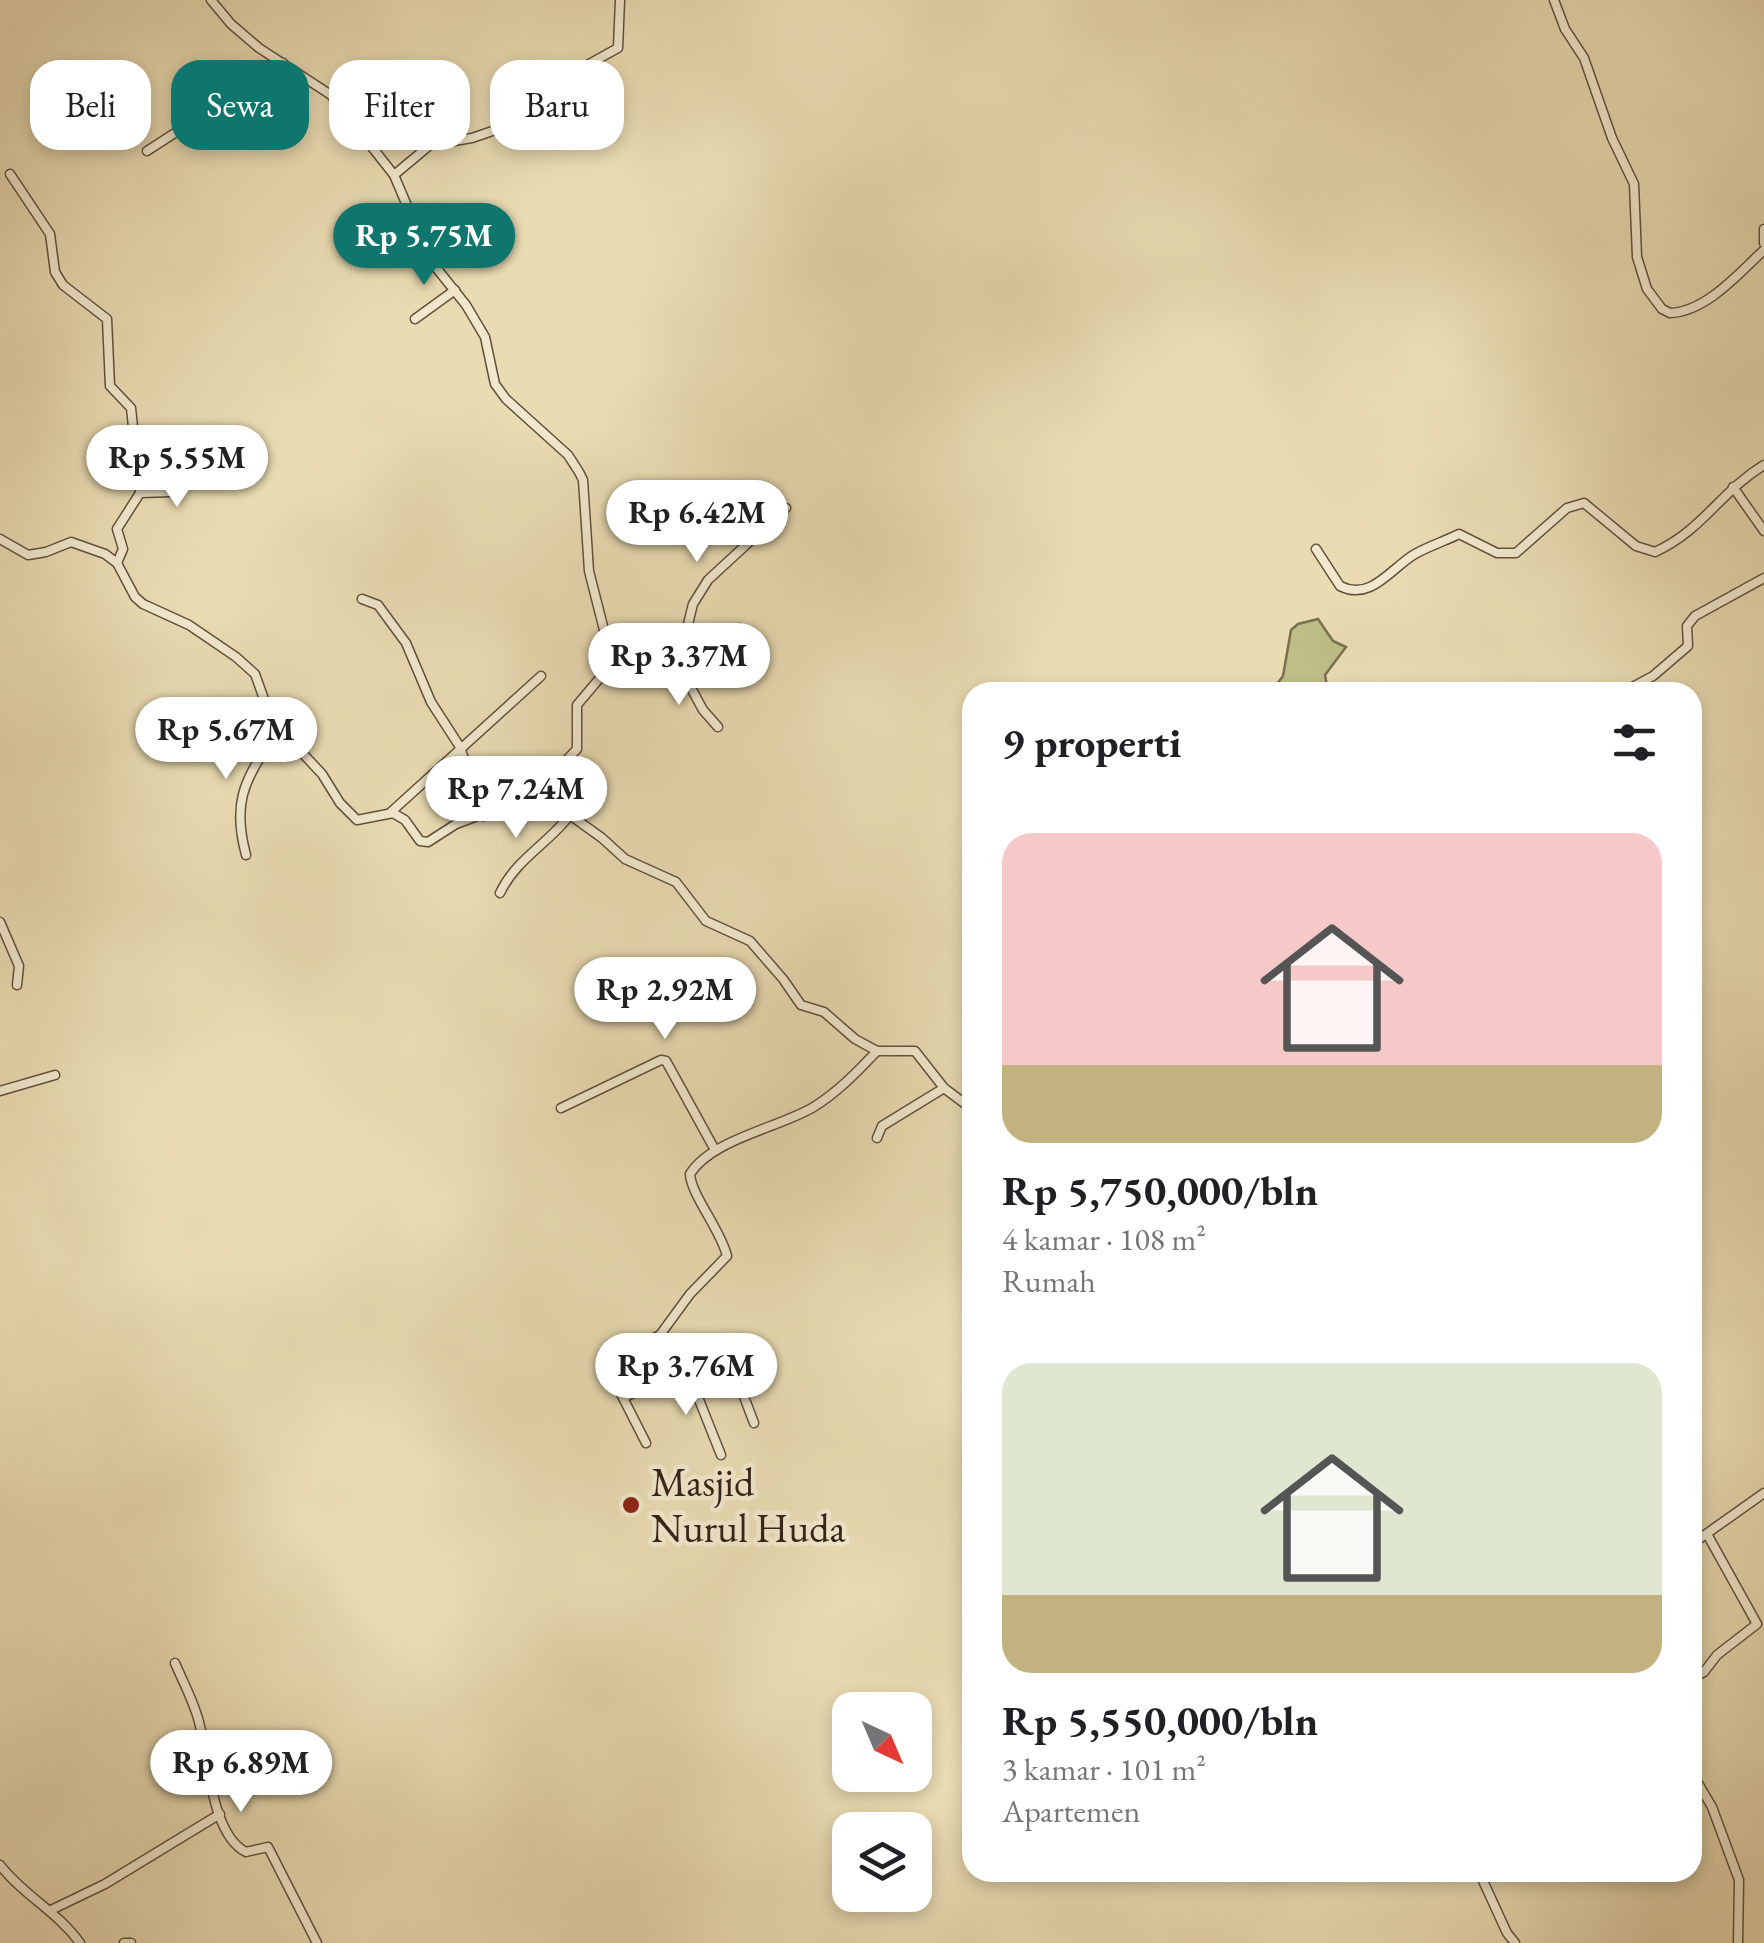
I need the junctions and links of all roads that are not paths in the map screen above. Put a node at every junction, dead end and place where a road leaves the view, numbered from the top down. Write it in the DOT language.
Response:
graph roads {
  1 [pos="211,0"];
  2 [pos="620,0"];
  3 [pos="1554,0"];
  4 [pos="279,60"];
  5 [pos="309,80"];
  6 [pos="10,174"];
  7 [pos="394,175"];
  8 [pos="1764,229"];
  9 [pos="1764,246"];
  10 [pos="455,290"];
  11 [pos="414,319"];
  12 [pos="1764,465"];
  13 [pos="203,474"];
  14 [pos="1734,487"];
  15 [pos="140,493"];
  16 [pos="786,508"];
  17 [pos="1764,531"];
  18 [pos="0,539"];
  19 [pos="1316,549"];
  20 [pos="117,563"];
  21 [pos="1764,578"];
  22 [pos="362,598"];
  23 [pos="739,628"];
  24 [pos="678,664"];
  25 [pos="610,666"];
  26 [pos="541,676"];
  27 [pos="1642,682"];
  28 [pos="264,699"];
  29 [pos="281,722"];
  30 [pos="718,727"];
  31 [pos="211,730"];
  32 [pos="460,747"];
  33 [pos="547,781"];
  34 [pos="391,812"];
  35 [pos="570,815"];
  36 [pos="483,816"];
  37 [pos="246,854"];
  38 [pos="500,893"];
  39 [pos="2,928"];
  40 [pos="17,985"];
  41 [pos="877,1051"];
  42 [pos="55,1075"];
  43 [pos="944,1088"];
  44 [pos="0,1091"];
  45 [pos="962,1102"];
  46 [pos="561,1108"];
  47 [pos="877,1138"];
  48 [pos="715,1150"];
  49 [pos="686,1367"];
  50 [pos="623,1398"];
  51 [pos="754,1423"];
  52 [pos="646,1444"];
  53 [pos="721,1455"];
  54 [pos="1764,1493"];
  55 [pos="1707,1534"];
  56 [pos="1702,1537"];
  57 [pos="174,1663"];
  58 [pos="1702,1673"];
  59 [pos="1702,1790"];
  60 [pos="220,1814"];
  61 [pos="0,1865"];
  62 [pos="1483,1882"];
  63 [pos="50,1910"];
  64 [pos="80,1943"];
  65 [pos="124,1943"];
  66 [pos="132,1943"];
  67 [pos="317,1943"];
  68 [pos="1515,1943"];
  69 [pos="1738,1943"];
  1 -- 4 [label="street"];
  2 -- 7 [label="street"];
  3 -- 9 [label="street"];
  5 -- 7 [label="street"];
  6 -- 15 [label="street"];
  7 -- 10 [label="street"];
  8 -- 9 [label="street"];
  10 -- 11 [label="street"];
  10 -- 25 [label="street"];
  12 -- 14 [label="street"];
  13 -- 15 [label="street"];
  14 -- 17 [label="street"];
  14 -- 19 [label="street"];
  15 -- 20 [label="street"];
  16 -- 24 [label="street"];
  18 -- 20 [label="street"];
  20 -- 28 [label="street"];
  21 -- 27 [label="street"];
  22 -- 32 [label="street"];
  23 -- 24 [label="street"];
  24 -- 25 [label="street"];
  24 -- 30 [label="street"];
  25 -- 33 [label="street"];
  26 -- 32 [label="street"];
  28 -- 29 [label="street"];
  28 -- 31 [label="street"];
  29 -- 34 [label="street"];
  29 -- 37 [label="street"];
  32 -- 34 [label="street"];
  32 -- 36 [label="street"];
  33 -- 35 [label="street"];
  33 -- 36 [label="street"];
  34 -- 36 [label="street"];
  35 -- 38 [label="street"];
  35 -- 41 [label="street"];
  39 -- 40 [label="street"];
  41 -- 43 [label="street"];
  41 -- 48 [label="street"];
  42 -- 44 [label="street"];
  43 -- 45 [label="street"];
  43 -- 47 [label="street"];
  46 -- 48 [label="street"];
  48 -- 50 [label="street"];
  49 -- 50 [label="street"];
  49 -- 51 [label="street"];
  49 -- 53 [label="street"];
  50 -- 52 [label="street"];
  54 -- 55 [label="street"];
  55 -- 56 [label="street"];
  55 -- 58 [label="street"];
  57 -- 60 [label="street"];
  59 -- 69 [label="street"];
  60 -- 63 [label="street"];
  60 -- 67 [label="street"];
  61 -- 63 [label="street"];
  62 -- 68 [label="street"];
  63 -- 64 [label="street"];
  65 -- 66 [label="street"];
}
